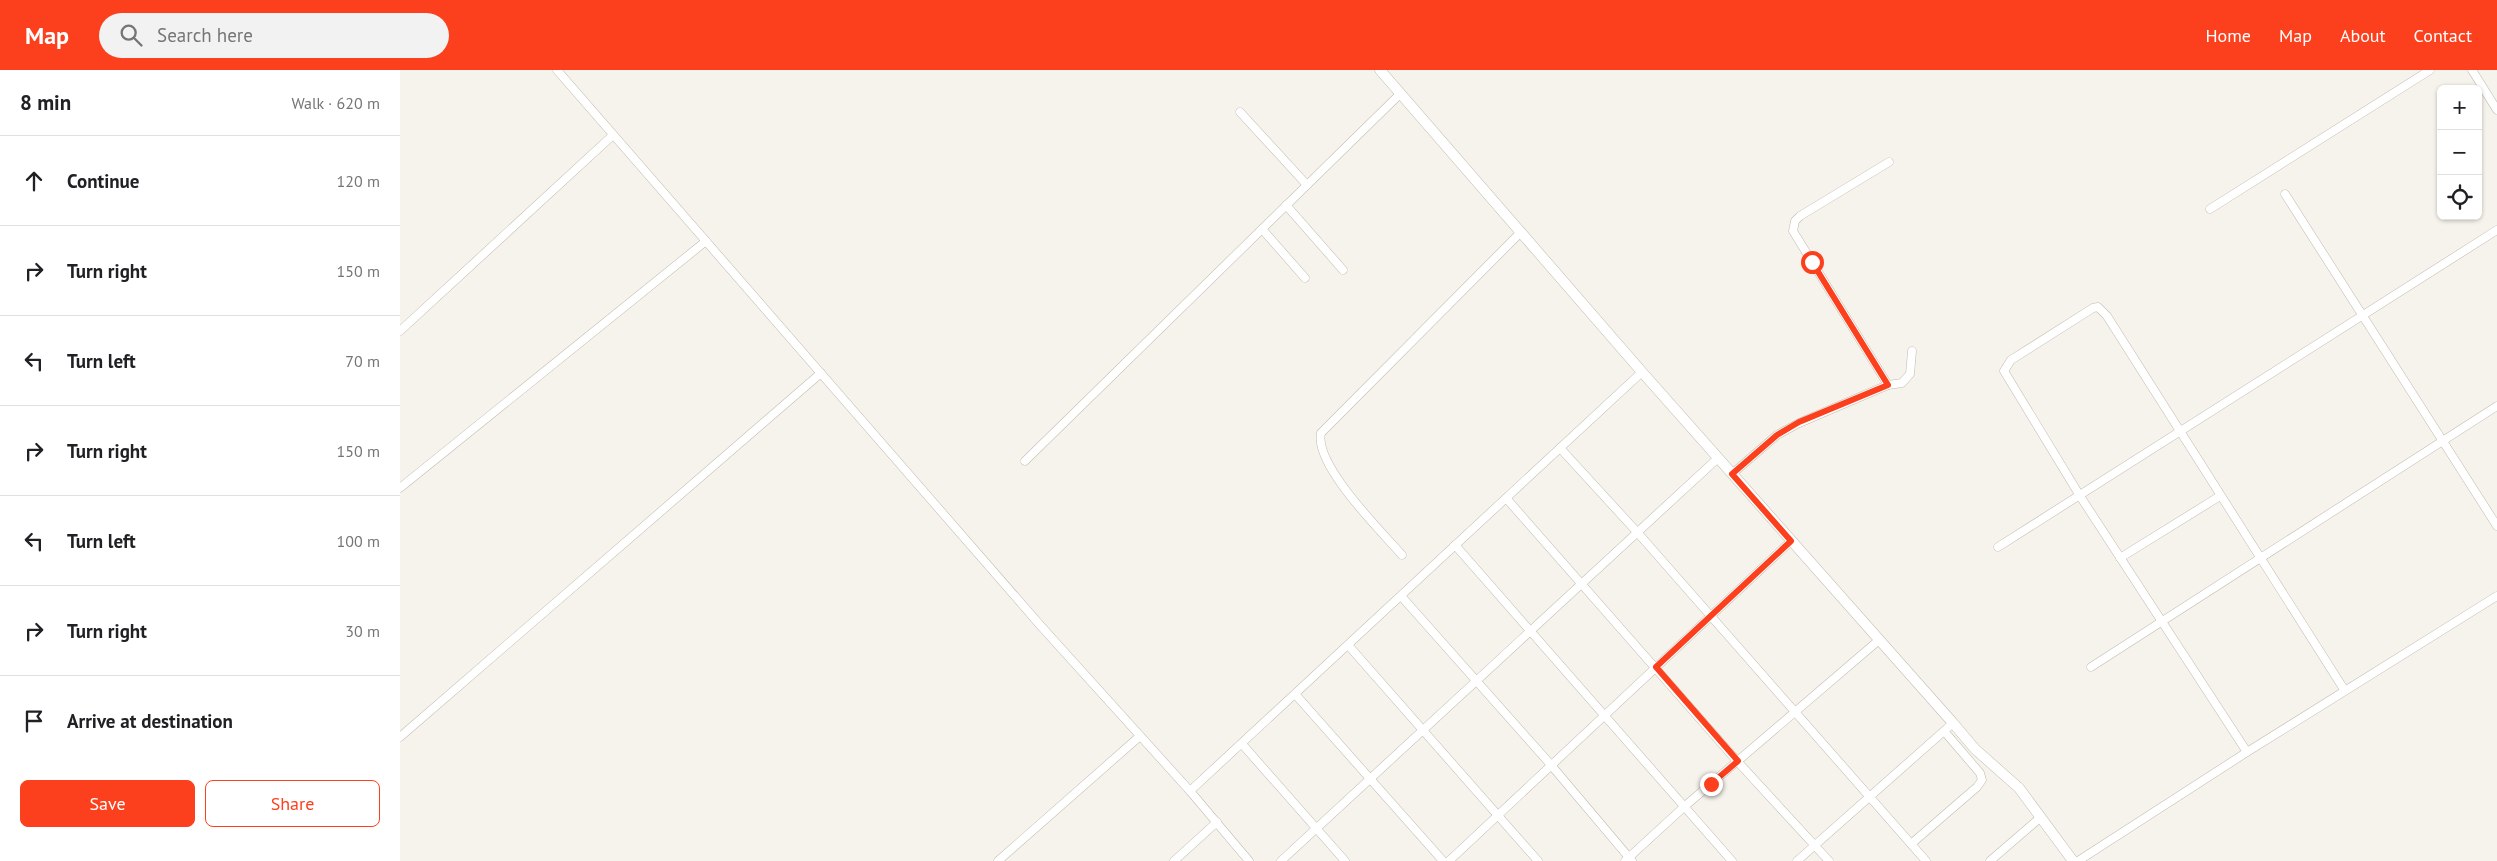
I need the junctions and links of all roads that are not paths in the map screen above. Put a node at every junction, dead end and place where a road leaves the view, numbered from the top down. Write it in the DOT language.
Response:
graph roads {
  1 [pos="557,70"];
  2 [pos="1380,70"];
  3 [pos="2430,70"];
  4 [pos="2472,70"];
  5 [pos="1400,94"];
  6 [pos="2497,110"];
  7 [pos="1240,112"];
  8 [pos="613,135"];
  9 [pos="1889,162"];
  10 [pos="1307,185"];
  11 [pos="2285,194"];
  12 [pos="1286,205"];
  13 [pos="2210,209"];
  14 [pos="1262,229"];
  15 [pos="2497,230"];
  16 [pos="1521,232"];
  17 [pos="706,241"];
  18 [pos="1343,270"];
  19 [pos="1305,278"];
  20 [pos="2362,314"];
  21 [pos="400,331"];
  22 [pos="1912,351"];
  23 [pos="1642,372"];
  24 [pos="821,373"];
  25 [pos="1888,385"];
  26 [pos="2497,406"];
  27 [pos="2179,433"];
  28 [pos="2442,442"];
  29 [pos="1560,448"];
  30 [pos="1718,458"];
  31 [pos="1025,461"];
  32 [pos="1732,474"];
  33 [pos="400,488"];
  34 [pos="2080,496"];
  35 [pos="2220,496"];
  36 [pos="1506,498"];
  37 [pos="2497,526"];
  38 [pos="1637,532"];
  39 [pos="1791,541"];
  40 [pos="1455,545"];
  41 [pos="1998,548"];
  42 [pos="1402,555"];
  43 [pos="2120,558"];
  44 [pos="2259,559"];
  45 [pos="1582,584"];
  46 [pos="1401,596"];
  47 [pos="2497,596"];
  48 [pos="1710,617"];
  49 [pos="2161,621"];
  50 [pos="1531,631"];
  51 [pos="1879,640"];
  52 [pos="1348,645"];
  53 [pos="2091,666"];
  54 [pos="1656,667"];
  55 [pos="1476,681"];
  56 [pos="2345,691"];
  57 [pos="1295,694"];
  58 [pos="1794,712"];
  59 [pos="1605,715"];
  60 [pos="1953,724"];
  61 [pos="1423,730"];
  62 [pos="1944,731"];
  63 [pos="1140,736"];
  64 [pos="400,737"];
  65 [pos="1242,744"];
  66 [pos="2247,752"];
  67 [pos="1738,761"];
  68 [pos="1551,765"];
  69 [pos="1370,779"];
  70 [pos="1190,791"];
  71 [pos="1870,796"];
  72 [pos="1684,806"];
  73 [pos="1498,815"];
  74 [pos="2041,817"];
  75 [pos="1217,822"];
  76 [pos="1317,828"];
  77 [pos="1911,844"];
  78 [pos="1815,845"];
  79 [pos="1629,860"];
  80 [pos="998,861"];
  81 [pos="1174,861"];
  82 [pos="1250,861"];
  83 [pos="1281,861"];
  84 [pos="1345,861"];
  85 [pos="1443,861"];
  86 [pos="1449,861"];
  87 [pos="1538,861"];
  88 [pos="1732,861"];
  89 [pos="1796,861"];
  90 [pos="1830,861"];
  91 [pos="1926,861"];
  92 [pos="1990,861"];
  93 [pos="2074,861"];
  94 [pos="2078,861"];
  1 -- 8 [label="street"];
  2 -- 5 [label="street"];
  3 -- 13 [label="street"];
  4 -- 6 [label="street"];
  5 -- 10 [label="street"];
  5 -- 16 [label="street"];
  7 -- 10 [label="street"];
  8 -- 17 [label="street"];
  8 -- 21 [label="street"];
  9 -- 25 [label="street"];
  10 -- 12 [label="street"];
  11 -- 20 [label="street"];
  12 -- 14 [label="street"];
  12 -- 18 [label="street"];
  14 -- 19 [label="street"];
  14 -- 31 [label="street"];
  15 -- 20 [label="street"];
  16 -- 23 [label="street"];
  16 -- 42 [label="street"];
  17 -- 24 [label="street"];
  17 -- 33 [label="street"];
  20 -- 27 [label="street"];
  20 -- 28 [label="street"];
  22 -- 25 [label="street"];
  23 -- 29 [label="street"];
  23 -- 30 [label="street"];
  24 -- 63 [label="street"];
  24 -- 64 [label="street"];
  25 -- 32 [label="street"];
  26 -- 28 [label="street"];
  27 -- 34 [label="street"];
  27 -- 34 [label="street"];
  27 -- 35 [label="street"];
  28 -- 37 [label="street"];
  28 -- 44 [label="street"];
  29 -- 36 [label="street"];
  29 -- 38 [label="street"];
  30 -- 32 [label="street"];
  30 -- 38 [label="street"];
  32 -- 39 [label="street"];
  34 -- 41 [label="street"];
  34 -- 43 [label="street"];
  35 -- 43 [label="street"];
  35 -- 44 [label="street"];
  36 -- 40 [label="street"];
  36 -- 45 [label="street"];
  38 -- 45 [label="street"];
  38 -- 48 [label="street"];
  39 -- 48 [label="street"];
  39 -- 51 [label="street"];
  40 -- 46 [label="street"];
  40 -- 50 [label="street"];
  43 -- 49 [label="street"];
  44 -- 49 [label="street"];
  44 -- 56 [label="street"];
  45 -- 50 [label="street"];
  45 -- 54 [label="street"];
  46 -- 52 [label="street"];
  46 -- 55 [label="street"];
  47 -- 56 [label="street"];
  48 -- 54 [label="street"];
  48 -- 58 [label="street"];
  49 -- 53 [label="street"];
  49 -- 66 [label="street"];
  50 -- 55 [label="street"];
  50 -- 59 [label="street"];
  51 -- 58 [label="street"];
  51 -- 60 [label="street"];
  52 -- 57 [label="street"];
  52 -- 61 [label="street"];
  54 -- 59 [label="street"];
  54 -- 67 [label="street"];
  55 -- 61 [label="street"];
  55 -- 68 [label="street"];
  56 -- 66 [label="street"];
  57 -- 65 [label="street"];
  57 -- 69 [label="street"];
  58 -- 67 [label="street"];
  58 -- 71 [label="street"];
  59 -- 68 [label="street"];
  59 -- 72 [label="street"];
  60 -- 62 [label="street"];
  60 -- 74 [label="street"];
  61 -- 69 [label="street"];
  61 -- 73 [label="street"];
  62 -- 71 [label="street"];
  62 -- 77 [label="street"];
  63 -- 70 [label="street"];
  63 -- 80 [label="street"];
  65 -- 70 [label="street"];
  65 -- 76 [label="street"];
  66 -- 94 [label="street"];
  67 -- 72 [label="street"];
  67 -- 78 [label="street"];
  68 -- 73 [label="street"];
  68 -- 79 [label="street"];
  69 -- 76 [label="street"];
  69 -- 85 [label="street"];
  70 -- 75 [label="street"];
  71 -- 77 [label="street"];
  71 -- 78 [label="street"];
  72 -- 79 [label="street"];
  72 -- 88 [label="street"];
  73 -- 86 [label="street"];
  73 -- 87 [label="street"];
  74 -- 92 [label="street"];
  74 -- 93 [label="street"];
  75 -- 81 [label="street"];
  75 -- 82 [label="street"];
  76 -- 83 [label="street"];
  76 -- 84 [label="street"];
  77 -- 91 [label="street"];
  78 -- 89 [label="street"];
  78 -- 90 [label="street"];
}
